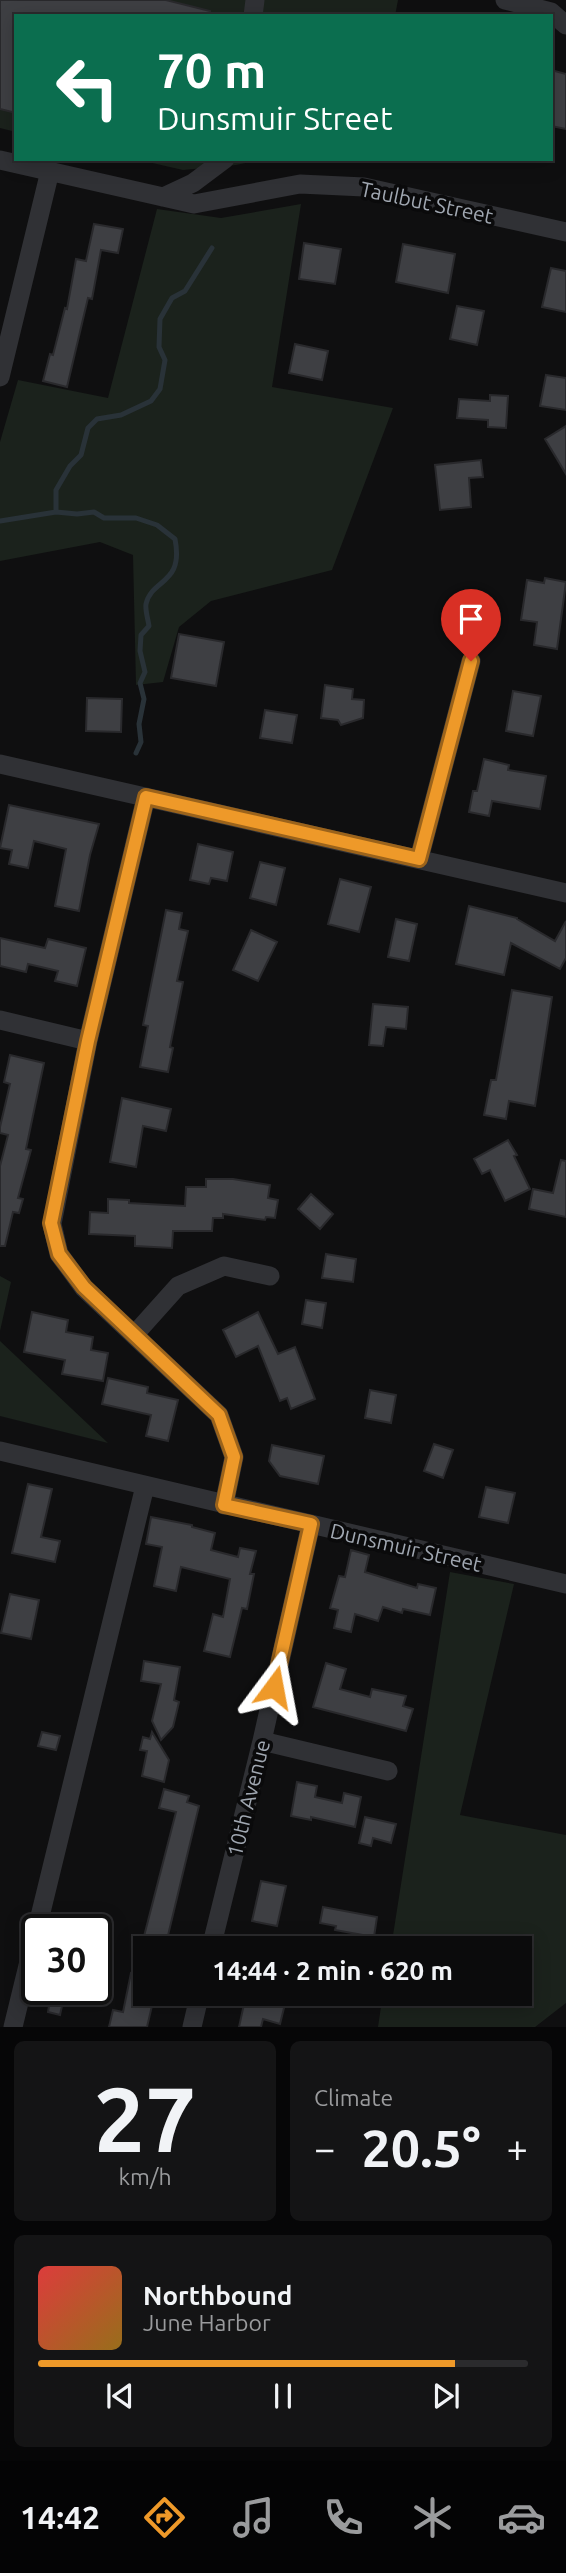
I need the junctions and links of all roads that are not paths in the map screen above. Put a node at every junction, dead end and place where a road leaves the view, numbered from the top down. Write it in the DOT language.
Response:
graph roads {
  1 [pos="505,0"];
  2 [pos="566,25"];
  3 [pos="0,160"];
  4 [pos="222,161"];
  5 [pos="50,171"];
  6 [pos="163,197"];
  7 [pos="566,232"];
  8 [pos="0,377"];
  9 [pos="471,661"];
  10 [pos="0,764"];
  11 [pos="146,797"];
  12 [pos="419,859"];
  13 [pos="566,893"];
  14 [pos="0,1020"];
  15 [pos="88,1041"];
  16 [pos="270,1276"];
  17 [pos="135,1334"];
  18 [pos="0,1451"];
  19 [pos="145,1486"];
  20 [pos="224,1505"];
  21 [pos="311,1524"];
  22 [pos="566,1584"];
  23 [pos="262,1741"];
  24 [pos="388,1771"];
  25 [pos="214,1936"];
  26 [pos="197,2006"];
  27 [pos="13,2027"];
  28 [pos="192,2027"];
  1 -- 2 [label="street"];
  3 -- 5 [label="street, Taulbut Street"];
  4 -- 6 [label="street"];
  5 -- 6 [label="street, Taulbut Street"];
  5 -- 8 [label="street"];
  6 -- 7 [label="street, Taulbut Street"];
  9 -- 12 [label="street"];
  10 -- 11 [label="street"];
  11 -- 12 [label="street"];
  11 -- 15 [label="street"];
  12 -- 13 [label="street"];
  14 -- 15 [label="street"];
  15 -- 17 [label="street"];
  16 -- 17 [label="street"];
  17 -- 20 [label="street"];
  18 -- 19 [label="street, Dunsmuir Street"];
  19 -- 20 [label="street, Dunsmuir Street"];
  19 -- 27 [label="street"];
  20 -- 21 [label="street, Dunsmuir Street"];
  21 -- 22 [label="street, Dunsmuir Street"];
  21 -- 23 [label="street, 10th Avenue"];
  23 -- 24 [label="street"];
  23 -- 25 [label="street, 10th Avenue"];
  26 -- 28 [label="street"];
}
